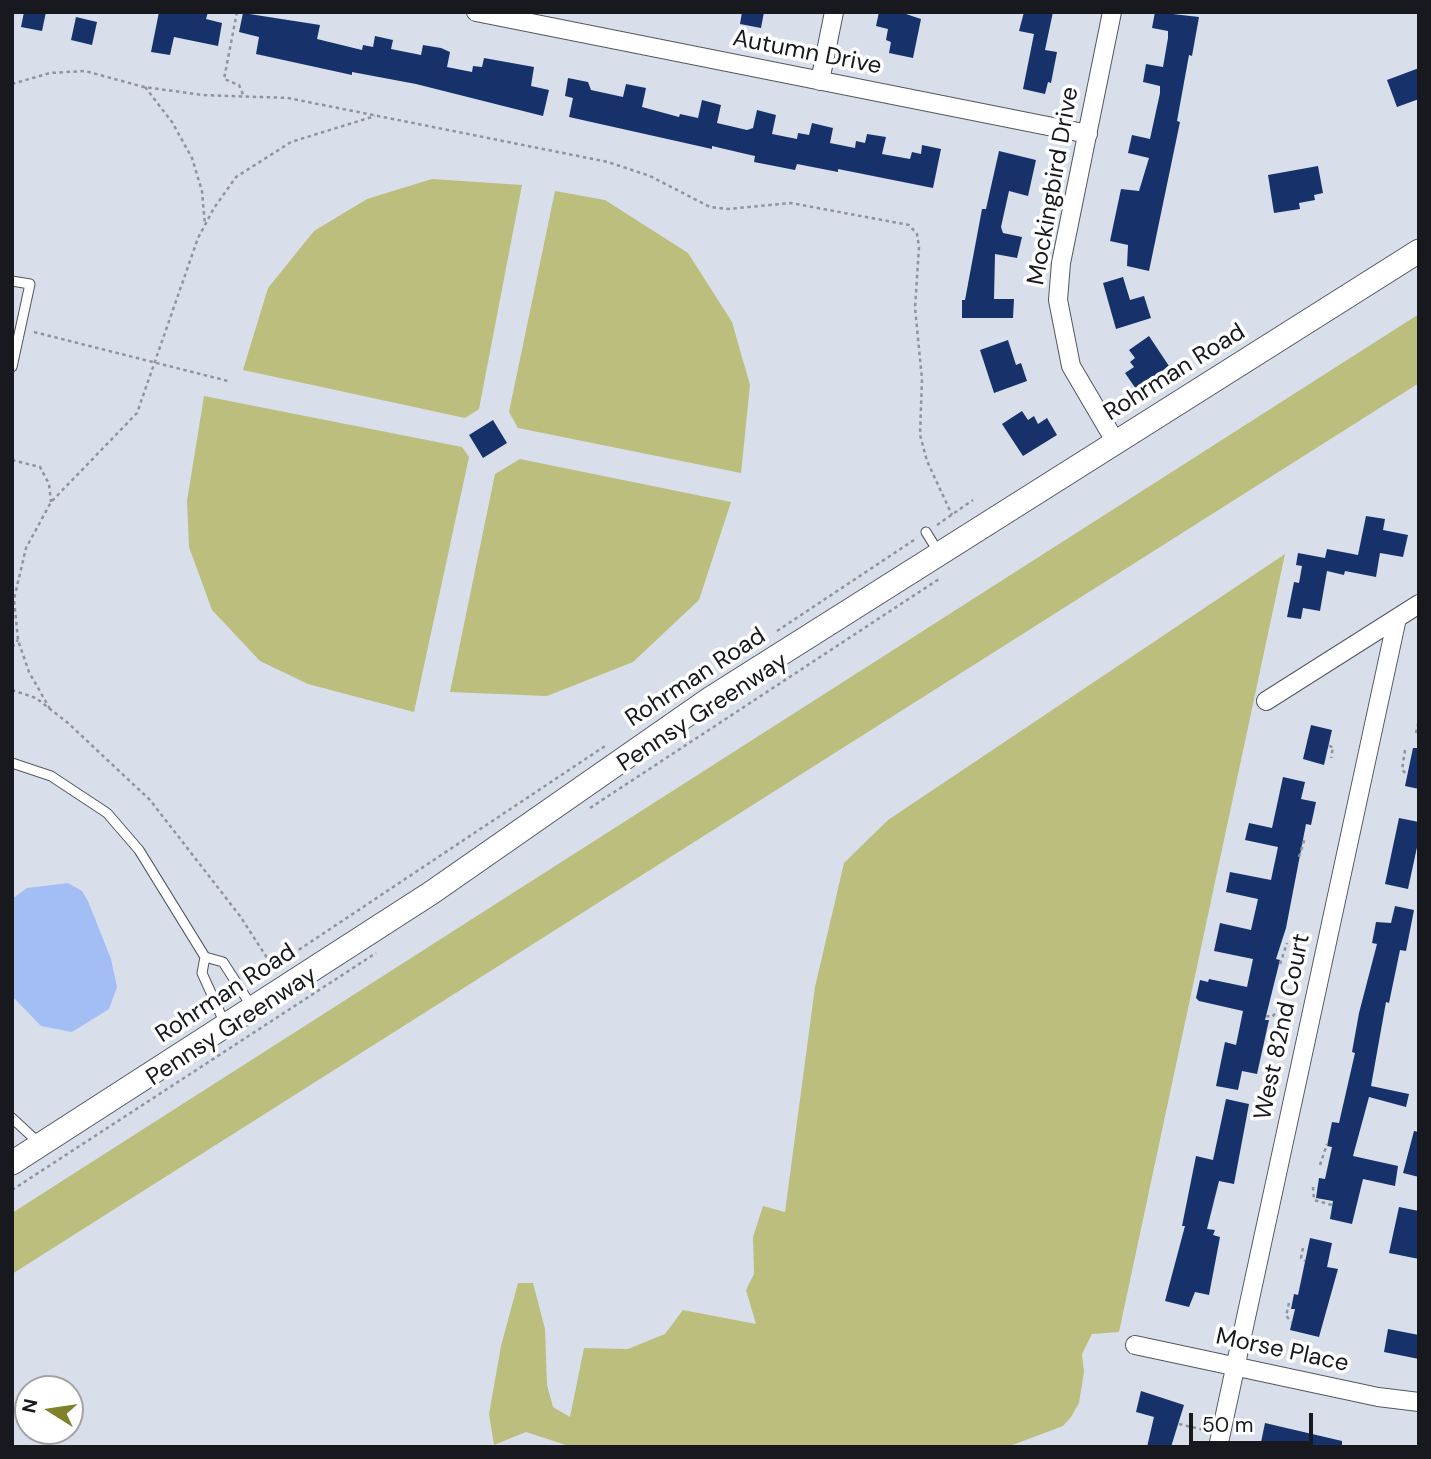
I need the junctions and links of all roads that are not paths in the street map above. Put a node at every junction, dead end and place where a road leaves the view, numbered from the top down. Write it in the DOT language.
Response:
graph roads {
  1 [pos="476,12"];
  2 [pos="834,12"];
  3 [pos="1112,12"];
  4 [pos="820,80"];
  5 [pos="1087,134"];
  6 [pos="1419,251"];
  7 [pos="12,281"];
  8 [pos="12,367"];
  9 [pos="1115,441"];
  10 [pos="926,532"];
  11 [pos="944,563"];
  12 [pos="1419,604"];
  13 [pos="1396,618"];
  14 [pos="1266,701"];
  15 [pos="12,763"];
  16 [pos="205,957"];
  17 [pos="253,1008"];
  18 [pos="226,1026"];
  19 [pos="12,1118"];
  20 [pos="41,1144"];
  21 [pos="12,1163"];
  22 [pos="1135,1345"];
  23 [pos="1235,1365"];
  24 [pos="1419,1402"];
  25 [pos="1219,1440"];
  1 -- 4 [label="street, Autumn Drive"];
  2 -- 4 [label="street"];
  3 -- 5 [label="street, Mockingbird Drive"];
  4 -- 5 [label="street, Autumn Drive"];
  5 -- 9 [label="street, Mockingbird Drive"];
  6 -- 9 [label="street, Rohrman Road"];
  7 -- 8 [label="lane"];
  9 -- 11 [label="street, Rohrman Road"];
  10 -- 11 [label="lane"];
  11 -- 17 [label="street, Rohrman Road"];
  12 -- 13 [label="street"];
  13 -- 14 [label="street"];
  13 -- 23 [label="street, West 82nd Court"];
  15 -- 16 [label="lane"];
  16 -- 17 [label="lane"];
  16 -- 18 [label="lane"];
  17 -- 18 [label="street, Rohrman Road"];
  18 -- 20 [label="street, Rohrman Road"];
  19 -- 20 [label="lane"];
  20 -- 21 [label="street, Rohrman Road"];
  22 -- 23 [label="street, Morse Place"];
  23 -- 24 [label="street, Morse Place"];
  23 -- 25 [label="street, West 82nd Court"];
}
